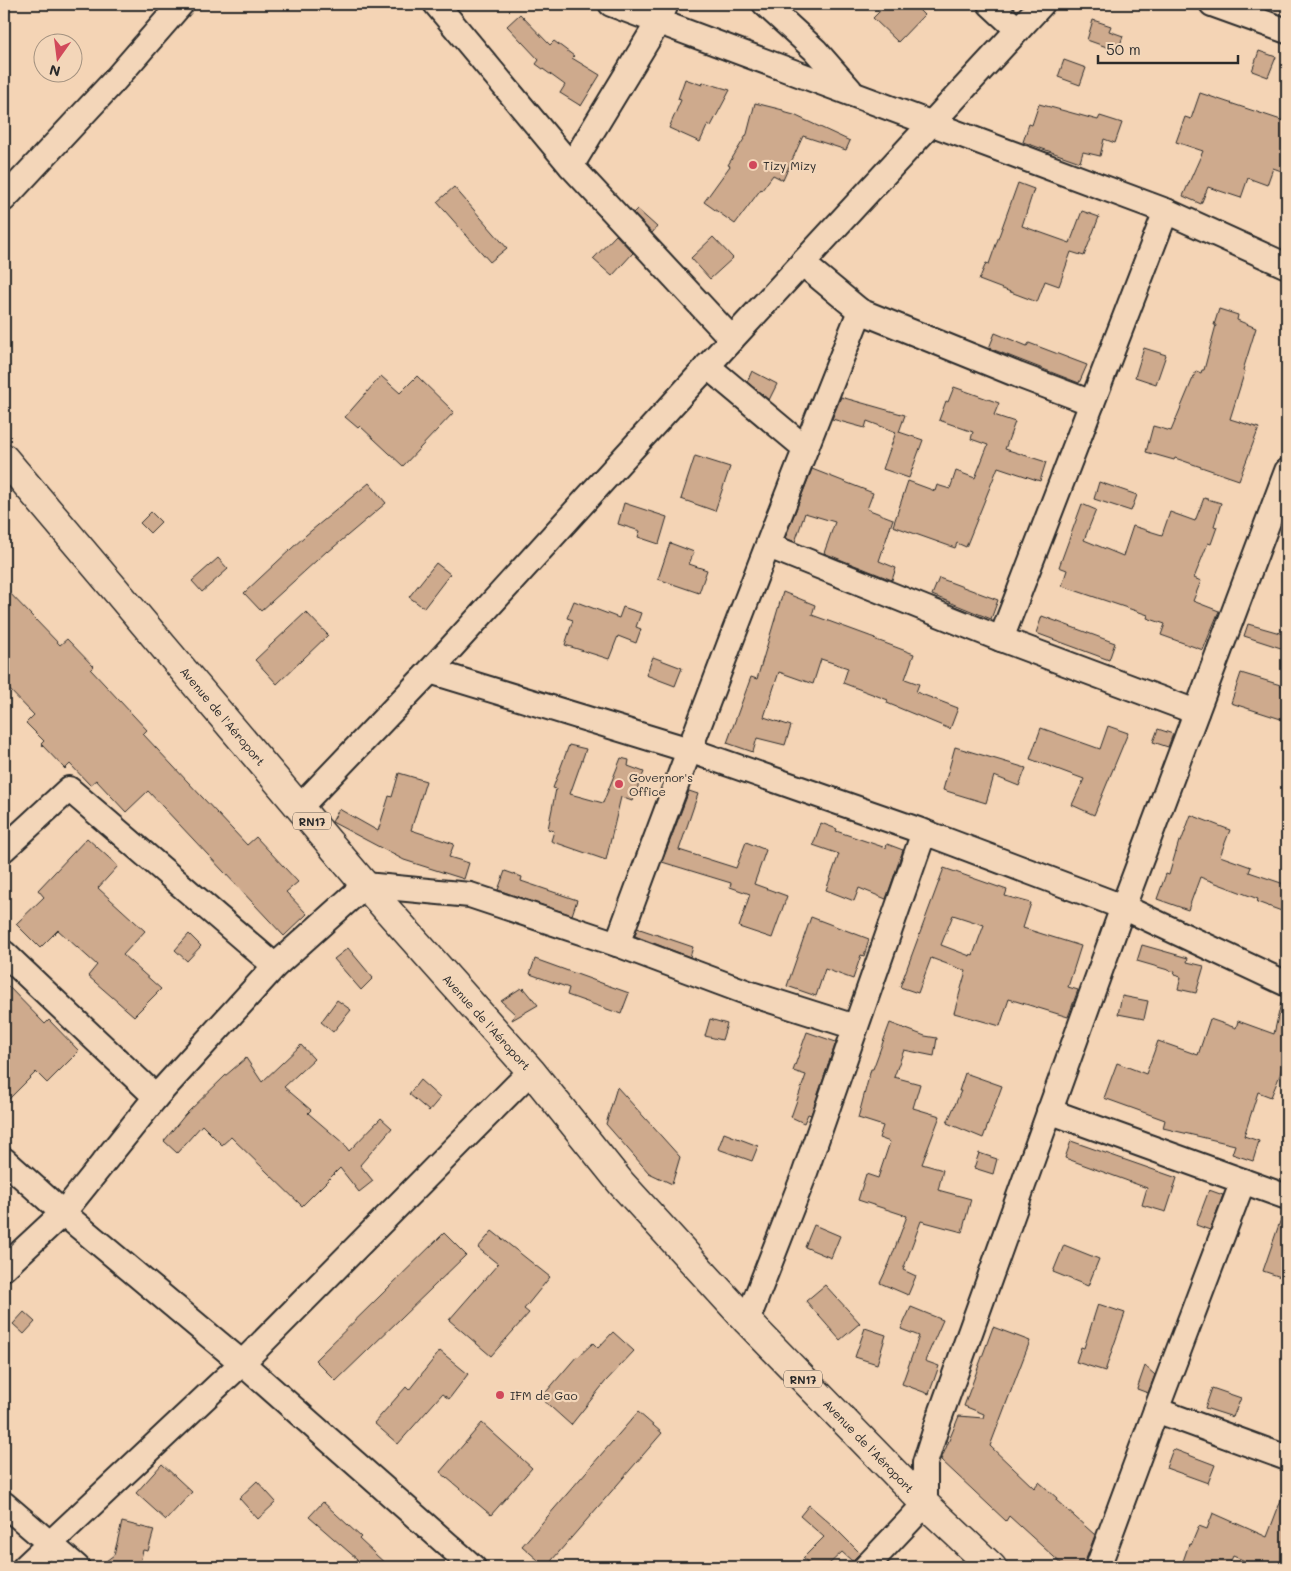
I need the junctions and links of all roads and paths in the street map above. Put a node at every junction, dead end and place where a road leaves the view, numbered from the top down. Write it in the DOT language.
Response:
graph roads {
  1 [pos="181,4"];
  2 [pos="436,4"];
  3 [pos="611,4"];
  4 [pos="765,4"];
  5 [pos="990,4"];
  6 [pos="1042,4"];
  7 [pos="1212,4"];
  8 [pos="662,12"];
  9 [pos="1018,30"];
  10 [pos="1287,32"];
  11 [pos="852,92"];
  12 [pos="932,123"];
  13 [pos="571,166"];
  14 [pos="4,199"];
  15 [pos="1166,211"];
  16 [pos="802,264"];
  17 [pos="1287,266"];
  18 [pos="860,311"];
  19 [pos="732,339"];
  20 [pos="708,366"];
  21 [pos="1092,403"];
  22 [pos="805,448"];
  23 [pos="4,458"];
  24 [pos="1287,474"];
  25 [pos="769,546"];
  26 [pos="1001,639"];
  27 [pos="430,671"];
  28 [pos="1196,712"];
  29 [pos="689,750"];
  30 [pos="300,807"];
  31 [pos="924,832"];
  32 [pos="4,849"];
  33 [pos="365,885"];
  34 [pos="1123,906"];
  35 [pos="616,944"];
  36 [pos="4,953"];
  37 [pos="275,966"];
  38 [pos="1287,984"];
  39 [pos="856,1027"];
  40 [pos="531,1071"];
  41 [pos="156,1097"];
  42 [pos="1049,1111"];
  43 [pos="4,1160"];
  44 [pos="1243,1181"];
  45 [pos="1287,1197"];
  46 [pos="63,1213"];
  47 [pos="4,1268"];
  48 [pos="747,1321"];
  49 [pos="242,1362"];
  50 [pos="1156,1410"];
  51 [pos="1287,1458"];
  52 [pos="4,1504"];
  53 [pos="925,1504"];
  54 [pos="49,1543"];
  55 [pos="24,1567"];
  56 [pos="77,1567"];
  57 [pos="473,1567"];
  58 [pos="866,1567"];
  59 [pos="992,1567"];
  60 [pos="1098,1567"];
  1 -- 14 [label="street"];
  2 -- 13 [label="street"];
  3 -- 8 [label="street"];
  4 -- 11 [label="street"];
  5 -- 9 [label="street"];
  6 -- 9 [label="street"];
  7 -- 10 [label="street"];
  8 -- 11 [label="street"];
  8 -- 13 [label="street"];
  9 -- 12 [label="street"];
  11 -- 12 [label="street"];
  12 -- 15 [label="street"];
  12 -- 16 [label="street"];
  13 -- 19 [label="street"];
  15 -- 17 [label="street"];
  15 -- 21 [label="street"];
  16 -- 18 [label="street"];
  16 -- 19 [label="street"];
  18 -- 21 [label="street"];
  18 -- 22 [label="street"];
  19 -- 20 [label="street"];
  20 -- 22 [label="street"];
  20 -- 27 [label="street"];
  21 -- 26 [label="street"];
  22 -- 25 [label="street"];
  23 -- 30 [label="main road, Avenue de l'Aéroport / RN17"];
  24 -- 28 [label="street"];
  25 -- 26 [label="street"];
  25 -- 29 [label="street"];
  26 -- 28 [label="street"];
  27 -- 29 [label="street"];
  27 -- 30 [label="street"];
  28 -- 34 [label="street"];
  29 -- 31 [label="street"];
  29 -- 35 [label="street"];
  30 -- 33 [label="main road, Avenue de l'Aéroport / RN17"];
  31 -- 34 [label="street"];
  31 -- 39 [label="street"];
  32 -- 37 [label="street"];
  33 -- 35 [label="street"];
  33 -- 37 [label="street"];
  33 -- 40 [label="main road, Avenue de l'Aéroport / RN17"];
  34 -- 38 [label="street"];
  34 -- 42 [label="street"];
  35 -- 39 [label="street"];
  36 -- 41 [label="street"];
  37 -- 41 [label="street"];
  39 -- 48 [label="street"];
  40 -- 48 [label="main road, Avenue de l'Aéroport / RN17"];
  40 -- 49 [label="street"];
  41 -- 46 [label="street"];
  42 -- 44 [label="street"];
  42 -- 53 [label="street"];
  43 -- 46 [label="street"];
  44 -- 45 [label="street"];
  44 -- 50 [label="street"];
  46 -- 47 [label="street"];
  46 -- 49 [label="street"];
  48 -- 53 [label="main road, Avenue de l'Aéroport / RN17"];
  49 -- 54 [label="street"];
  49 -- 57 [label="street"];
  50 -- 51 [label="street"];
  50 -- 60 [label="street"];
  52 -- 54 [label="street"];
  53 -- 58 [label="street"];
  53 -- 59 [label="main road, Avenue de l'Aéroport / RN17"];
  54 -- 55 [label="street"];
  54 -- 56 [label="street"];
}
